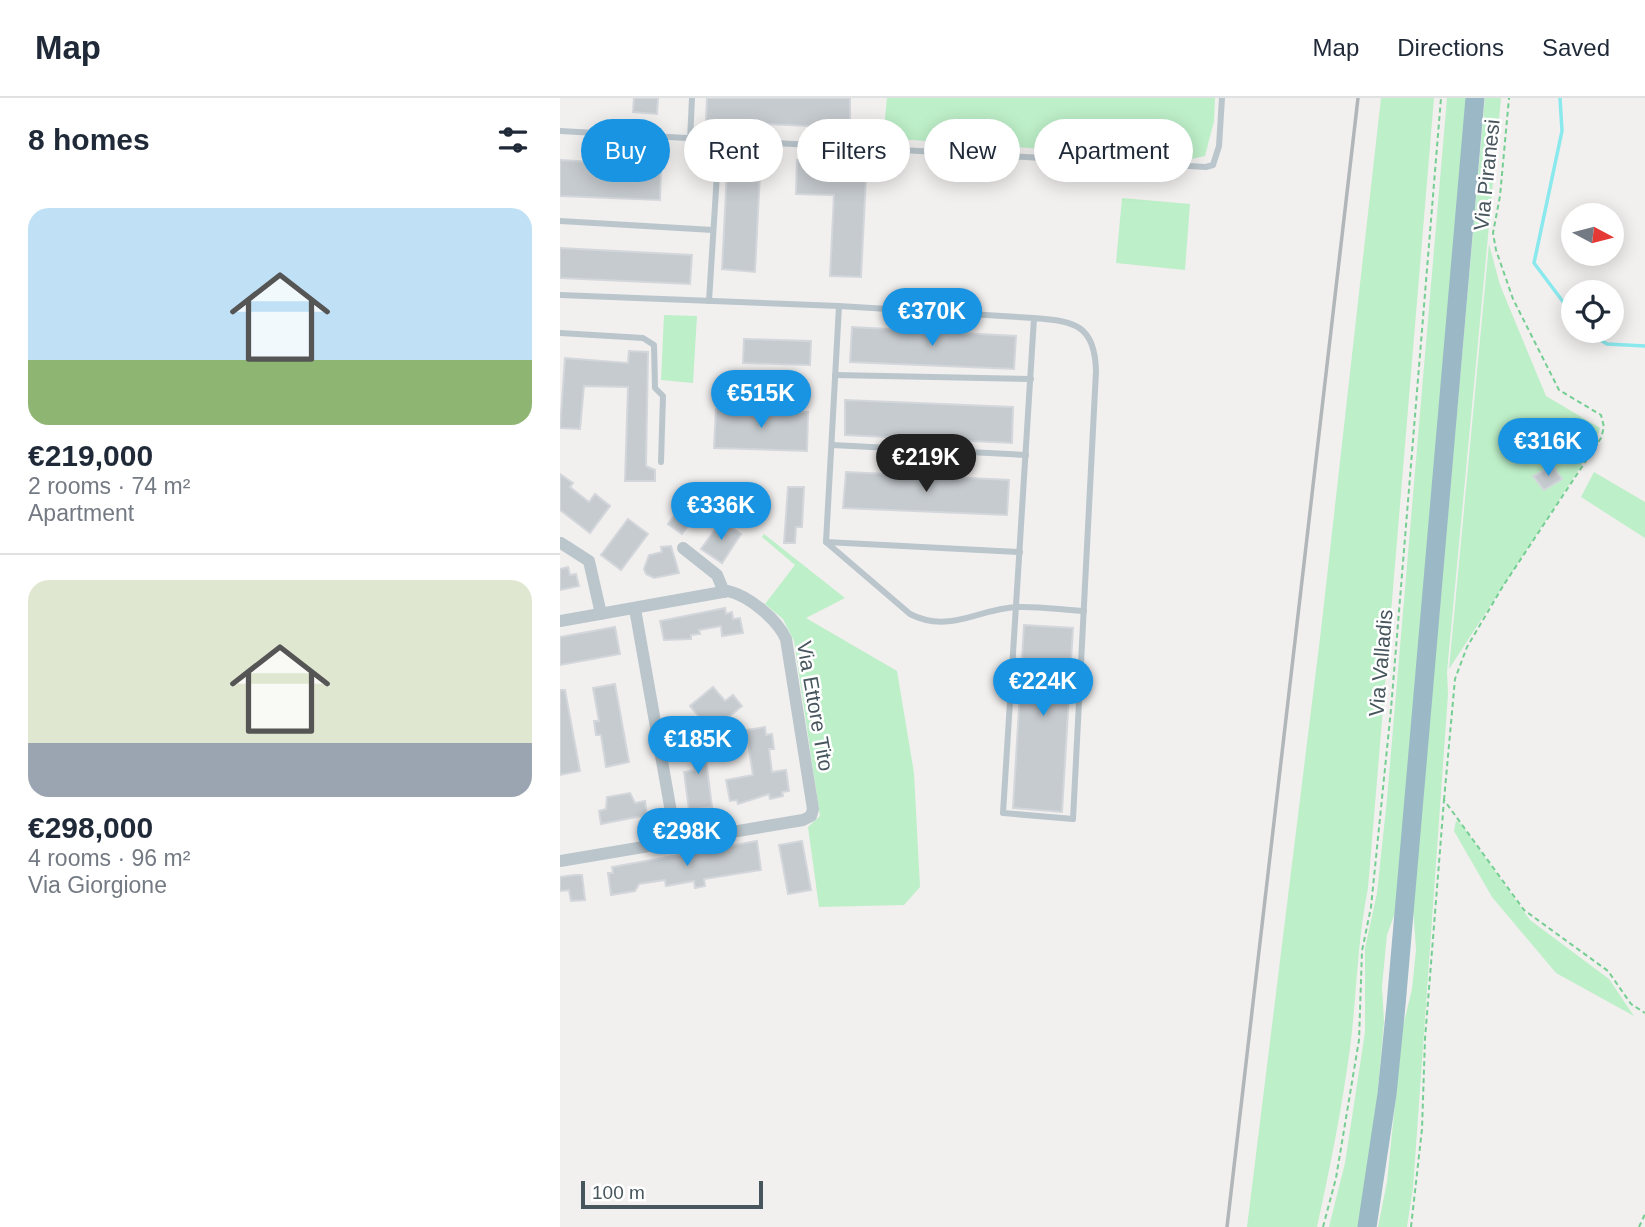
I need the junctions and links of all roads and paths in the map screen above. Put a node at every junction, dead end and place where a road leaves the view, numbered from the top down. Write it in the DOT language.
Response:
graph roads {
  1 [pos="692,98"];
  2 [pos="1222,98"];
  3 [pos="1441,98"];
  4 [pos="1475,98"];
  5 [pos="1509,98"];
  6 [pos="691,119"];
  7 [pos="560,131"];
  8 [pos="684,140"];
  9 [pos="783,145"];
  10 [pos="716,182"];
  11 [pos="560,221"];
  12 [pos="713,230"];
  13 [pos="560,295"];
  14 [pos="709,301"];
  15 [pos="839,306"];
  16 [pos="1034,318"];
  17 [pos="560,333"];
  18 [pos="835,375"];
  19 [pos="1031,379"];
  20 [pos="832,445"];
  21 [pos="1026,455"];
  22 [pos="661,462"];
  23 [pos="826,542"];
  24 [pos="561,543"];
  25 [pos="683,548"];
  26 [pos="1020,552"];
  27 [pos="724,592"];
  28 [pos="1016,607"];
  29 [pos="635,609"];
  30 [pos="1084,611"];
  31 [pos="601,614"];
  32 [pos="560,621"];
  33 [pos="1444,800"];
  34 [pos="676,840"];
  35 [pos="560,861"];
  36 [pos="1645,1013"];
  37 [pos="1645,1214"];
  38 [pos="1323,1227"];
  39 [pos="1367,1227"];
  40 [pos="1411,1227"];
  41 [pos="1639,1227"];
  1 -- 6 [label="lane"];
  2 -- 9 [label="lane"];
  3 -- 38 [label="path, Via Valladis"];
  4 -- 39 [label="highway"];
  5 -- 33 [label="path, Via Piranesi"];
  7 -- 8 [label="lane"];
  10 -- 12 [label="lane"];
  11 -- 12 [label="lane"];
  12 -- 14 [label="lane"];
  13 -- 14 [label="lane"];
  14 -- 15 [label="lane"];
  15 -- 16 [label="lane"];
  15 -- 18 [label="lane"];
  16 -- 19 [label="lane"];
  16 -- 30 [label="lane"];
  17 -- 22 [label="lane"];
  18 -- 19 [label="lane"];
  18 -- 20 [label="lane"];
  19 -- 21 [label="lane"];
  20 -- 21 [label="lane"];
  20 -- 23 [label="lane"];
  21 -- 26 [label="lane"];
  23 -- 26 [label="lane"];
  23 -- 28 [label="lane"];
  24 -- 31 [label="street"];
  25 -- 27 [label="street"];
  26 -- 28 [label="lane"];
  27 -- 29 [label="street"];
  27 -- 34 [label="street, Via Ettore Tito"];
  28 -- 30 [label="lane"];
  28 -- 30 [label="lane"];
  29 -- 31 [label="street"];
  29 -- 34 [label="street"];
  31 -- 32 [label="street"];
  33 -- 36 [label="path"];
  33 -- 40 [label="path"];
  34 -- 35 [label="street"];
  37 -- 41 [label="path"];
}
